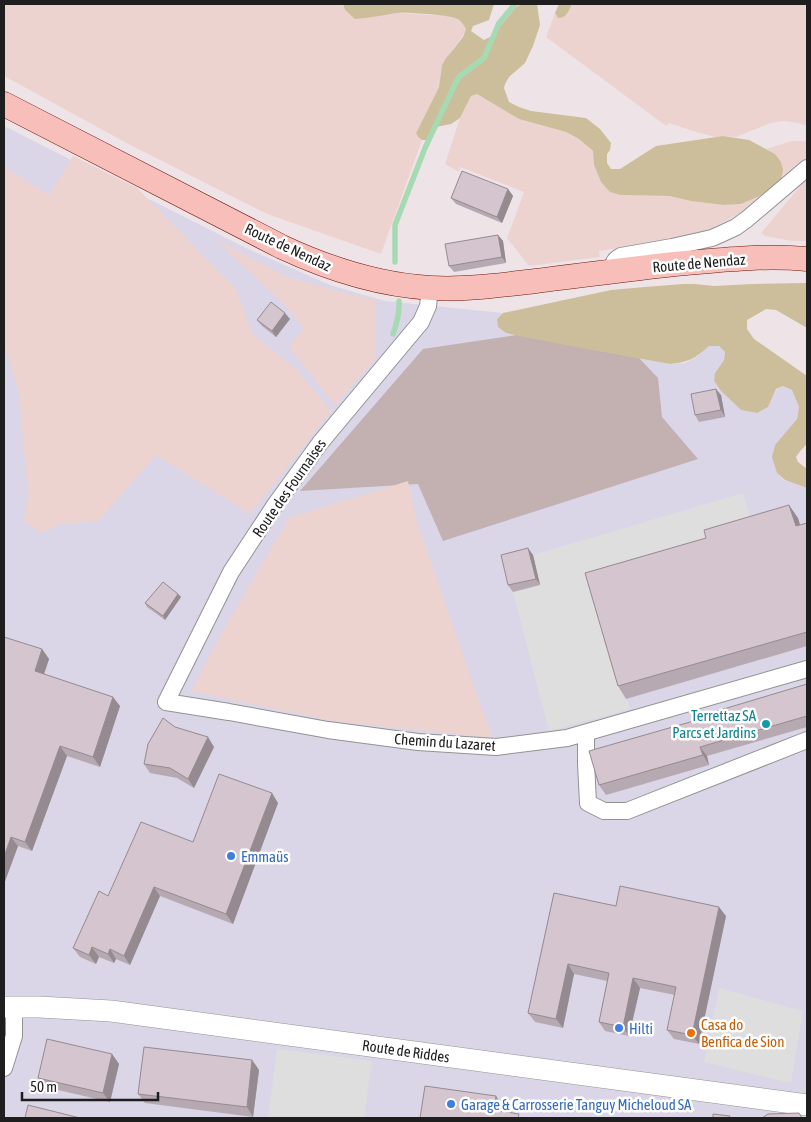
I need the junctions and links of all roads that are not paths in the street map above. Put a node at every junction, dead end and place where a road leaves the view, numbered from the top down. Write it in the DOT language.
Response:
graph roads {
  1 [pos="4,104"];
  2 [pos="807,168"];
  3 [pos="807,259"];
  4 [pos="614,272"];
  5 [pos="429,297"];
  6 [pos="807,669"];
  7 [pos="166,702"];
  8 [pos="586,733"];
  9 [pos="807,740"];
  10 [pos="9,1007"];
  11 [pos="4,1068"];
  12 [pos="807,1105"];
  1 -- 5 [label="main road, Route de Nendaz"];
  2 -- 4 [label="street"];
  3 -- 4 [label="main road, Route de Nendaz"];
  4 -- 5 [label="main road, Route de Nendaz"];
  5 -- 7 [label="street, Route des Fournaises"];
  6 -- 8 [label="street, Chemin du Lazaret"];
  7 -- 8 [label="street, Chemin du Lazaret"];
  8 -- 9 [label="street"];
  10 -- 11 [label="street"];
  10 -- 12 [label="street, Route de Riddes"];
}
